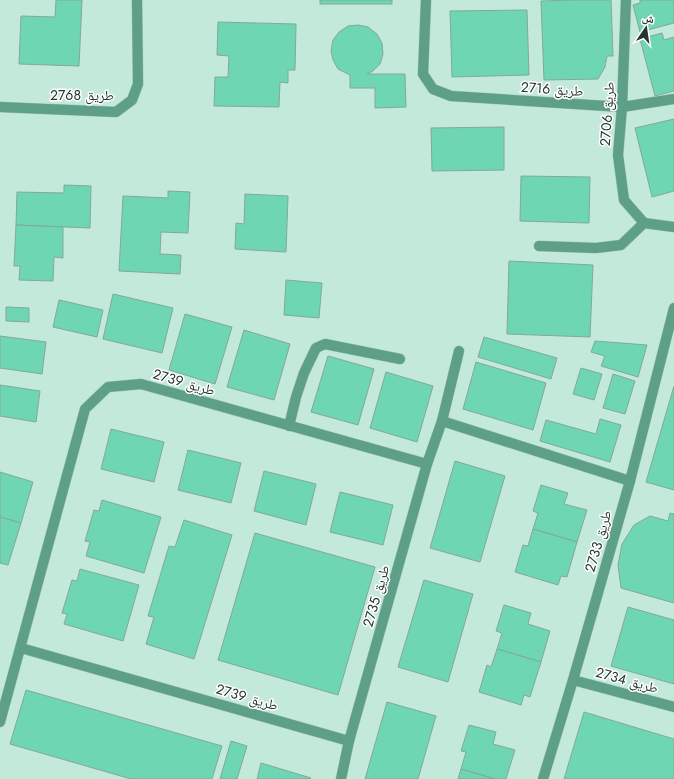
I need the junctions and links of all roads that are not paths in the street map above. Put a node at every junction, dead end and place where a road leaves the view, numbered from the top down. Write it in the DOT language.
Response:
graph roads {
  1 [pos="137,0"];
  2 [pos="426,0"];
  3 [pos="626,0"];
  4 [pos="674,99"];
  5 [pos="0,107"];
  6 [pos="622,107"];
  7 [pos="644,222"];
  8 [pos="674,227"];
  9 [pos="539,246"];
  10 [pos="674,308"];
  11 [pos="459,351"];
  12 [pos="400,359"];
  13 [pos="442,421"];
  14 [pos="289,426"];
  15 [pos="428,464"];
  16 [pos="630,481"];
  17 [pos="21,648"];
  18 [pos="573,680"];
  19 [pos="674,707"];
  20 [pos="0,722"];
  21 [pos="349,741"];
  22 [pos="341,779"];
  23 [pos="543,779"];
  1 -- 5 [label="street, طريق 2768"];
  2 -- 6 [label="street, طريق 2716"];
  3 -- 6 [label="street, طريق 2706"];
  4 -- 6 [label="street, طريق 2716"];
  6 -- 7 [label="street, طريق 2706"];
  7 -- 8 [label="street"];
  7 -- 9 [label="street"];
  10 -- 16 [label="street, طريق 2733"];
  11 -- 13 [label="street, طريق 2735"];
  12 -- 14 [label="street"];
  13 -- 15 [label="street, طريق 2735"];
  13 -- 16 [label="street"];
  14 -- 15 [label="street, طريق 2739"];
  14 -- 17 [label="street, طريق 2739"];
  15 -- 21 [label="street, طريق 2735"];
  16 -- 18 [label="street, طريق 2733"];
  17 -- 20 [label="street, طريق 2739"];
  17 -- 21 [label="street, طريق 2739"];
  18 -- 19 [label="street, طريق 2734"];
  18 -- 23 [label="street, طريق 2733"];
  21 -- 22 [label="street, طريق 2735"];
}
